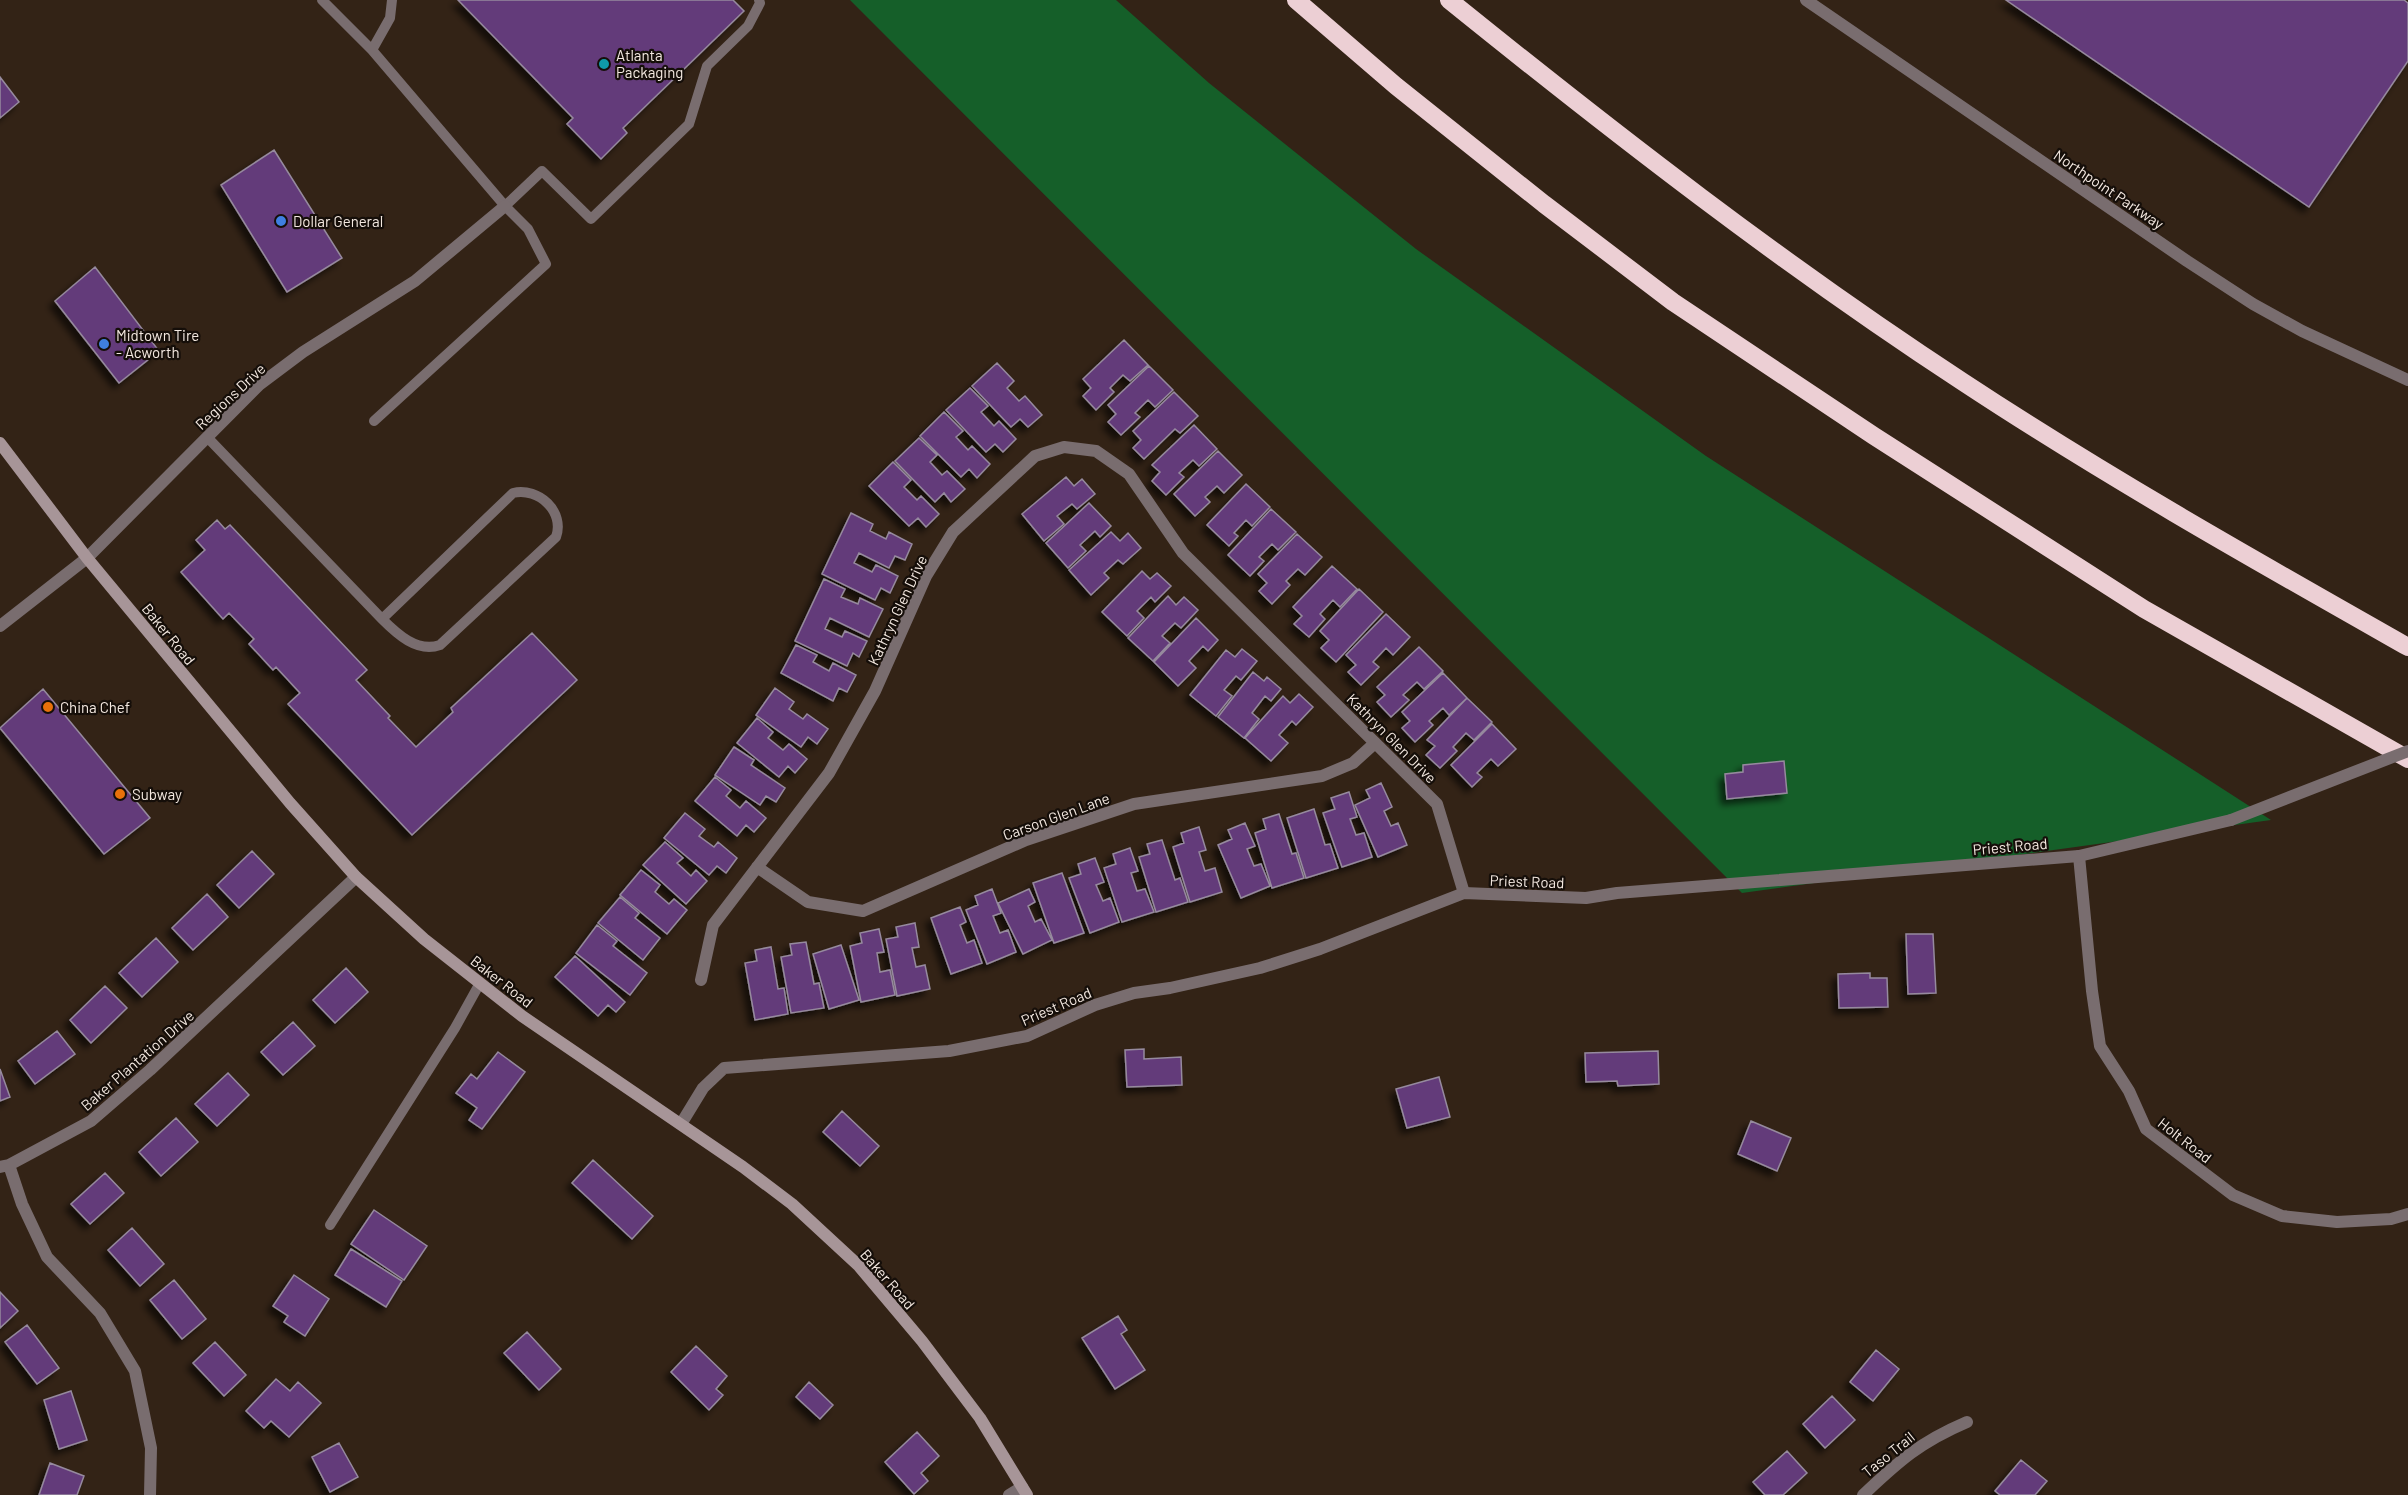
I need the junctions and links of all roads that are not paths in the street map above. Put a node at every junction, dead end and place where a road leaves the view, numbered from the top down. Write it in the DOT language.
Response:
graph roads {
  1 [pos="322,0"];
  2 [pos="392,0"];
  3 [pos="759,0"];
  4 [pos="1296,0"];
  5 [pos="1449,0"];
  6 [pos="1806,0"];
  7 [pos="372,50"];
  8 [pos="505,206"];
  9 [pos="2408,381"];
  10 [pos="374,421"];
  11 [pos="207,437"];
  12 [pos="0,442"];
  13 [pos="87,558"];
  14 [pos="382,619"];
  15 [pos="0,626"];
  16 [pos="2408,647"];
  17 [pos="1375,743"];
  18 [pos="2408,751"];
  19 [pos="2408,759"];
  20 [pos="2079,856"];
  21 [pos="757,867"];
  22 [pos="356,877"];
  23 [pos="1464,893"];
  24 [pos="701,980"];
  25 [pos="480,983"];
  26 [pos="681,1124"];
  27 [pos="5,1166"];
  28 [pos="2408,1214"];
  29 [pos="330,1225"];
  30 [pos="1967,1422"];
  31 [pos="1024,1491"];
  32 [pos="150,1495"];
  33 [pos="1008,1495"];
  34 [pos="1863,1495"];
  1 -- 7 [label="lane"];
  2 -- 7 [label="lane"];
  3 -- 8 [label="lane"];
  4 -- 19 [label="highway"];
  5 -- 16 [label="highway"];
  6 -- 9 [label="street, Northpoint Parkway"];
  7 -- 8 [label="lane"];
  8 -- 10 [label="lane"];
  8 -- 11 [label="street, Regions Drive"];
  11 -- 13 [label="street, Regions Drive"];
  11 -- 14 [label="lane"];
  12 -- 13 [label="main road, Baker Road"];
  13 -- 15 [label="street, Regions Drive"];
  13 -- 22 [label="main road, Baker Road"];
  14 -- 14 [label="lane"];
  17 -- 21 [label="street, Carson Glen Lane"];
  17 -- 21 [label="street, Kathryn Glen Drive"];
  17 -- 23 [label="street, Kathryn Glen Drive"];
  18 -- 20 [label="street, Priest Road, bridge"];
  20 -- 23 [label="street, Priest Road"];
  20 -- 28 [label="street, Holt Road"];
  21 -- 24 [label="street, Kathryn Glen Drive"];
  22 -- 25 [label="main road, Baker Road"];
  22 -- 27 [label="street, Baker Plantation Drive"];
  23 -- 26 [label="street, Priest Road"];
  25 -- 26 [label="main road, Baker Road"];
  25 -- 29 [label="lane"];
  26 -- 31 [label="main road, Baker Road"];
  27 -- 32 [label="street, Baker Plantation Drive"];
  30 -- 34 [label="street, Taso Trail"];
  31 -- 33 [label="street"];
}
